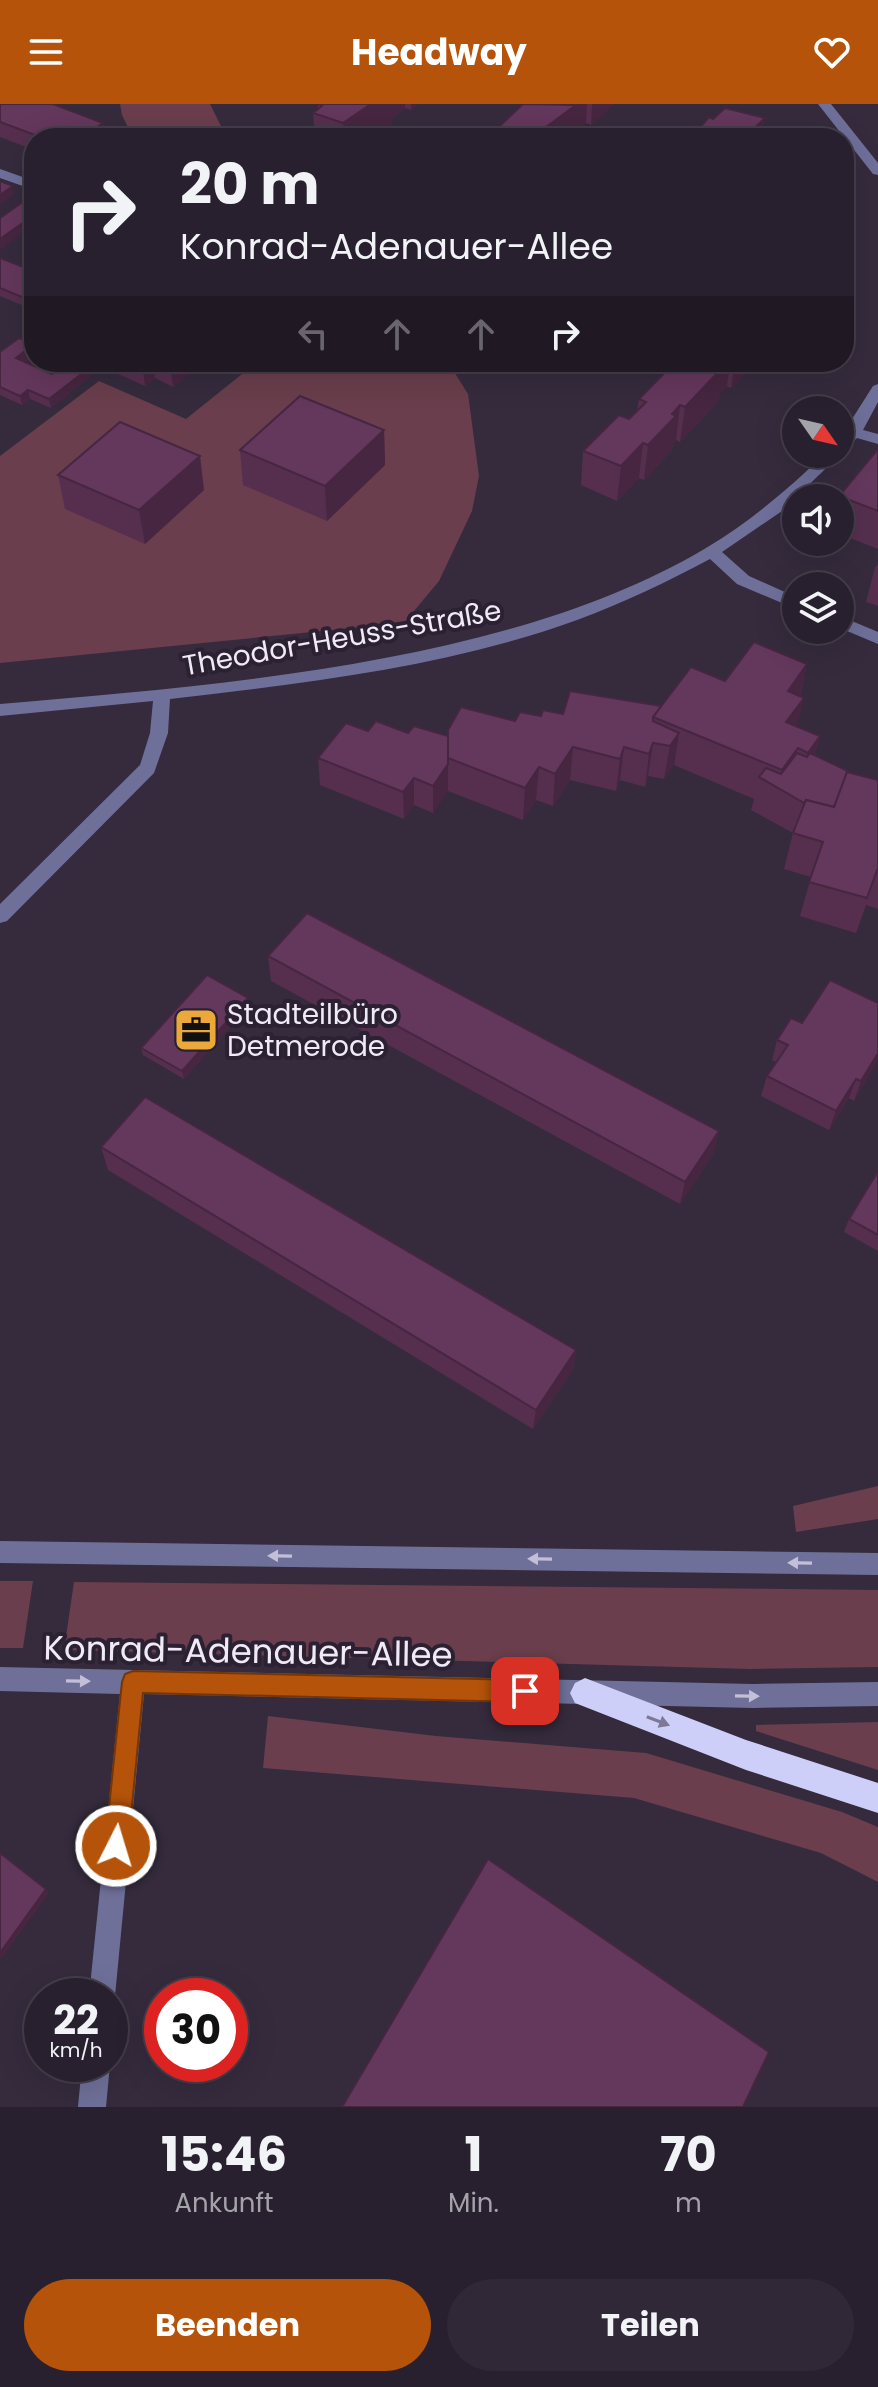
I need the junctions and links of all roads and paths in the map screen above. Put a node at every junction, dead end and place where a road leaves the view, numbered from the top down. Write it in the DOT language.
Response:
graph roads {
  1 [pos="824,104"];
  2 [pos="843,128"];
  3 [pos="854,141"];
  4 [pos="878,171"];
  5 [pos="0,173"];
  6 [pos="24,182"];
  7 [pos="878,389"];
  8 [pos="854,432"];
  9 [pos="878,439"];
  10 [pos="821,468"];
  11 [pos="712,552"];
  12 [pos="782,597"];
  13 [pos="854,628"];
  14 [pos="878,638"];
  15 [pos="162,695"];
  16 [pos="0,710"];
  17 [pos="0,916"];
  18 [pos="0,1552"];
  19 [pos="878,1564"];
  20 [pos="0,1679"];
  21 [pos="133,1682"];
  22 [pos="585,1693"];
  23 [pos="878,1694"];
  24 [pos="878,1798"];
  25 [pos="104,1978"];
  26 [pos="94,2082"];
  27 [pos="92,2107"];
  1 -- 2 [label="street"];
  3 -- 4 [label="street"];
  5 -- 6 [label="street"];
  7 -- 8 [label="street"];
  8 -- 9 [label="street"];
  10 -- 11 [label="street, Theodor-Heuss-Straße"];
  11 -- 12 [label="street"];
  11 -- 15 [label="street, Theodor-Heuss-Straße"];
  13 -- 14 [label="street"];
  15 -- 16 [label="street, Theodor-Heuss-Straße"];
  15 -- 17 [label="street"];
  19 -- 18 [label="street, one-way"];
  20 -- 21 [label="street, Konrad-Adenauer-Allee, one-way"];
  21 -- 22 [label="street, Konrad-Adenauer-Allee"];
  21 -- 25 [label="street"];
  22 -- 23 [label="street, Konrad-Adenauer-Allee, one-way"];
  22 -- 24 [label="highway, one-way"];
  26 -- 27 [label="street"];
}
